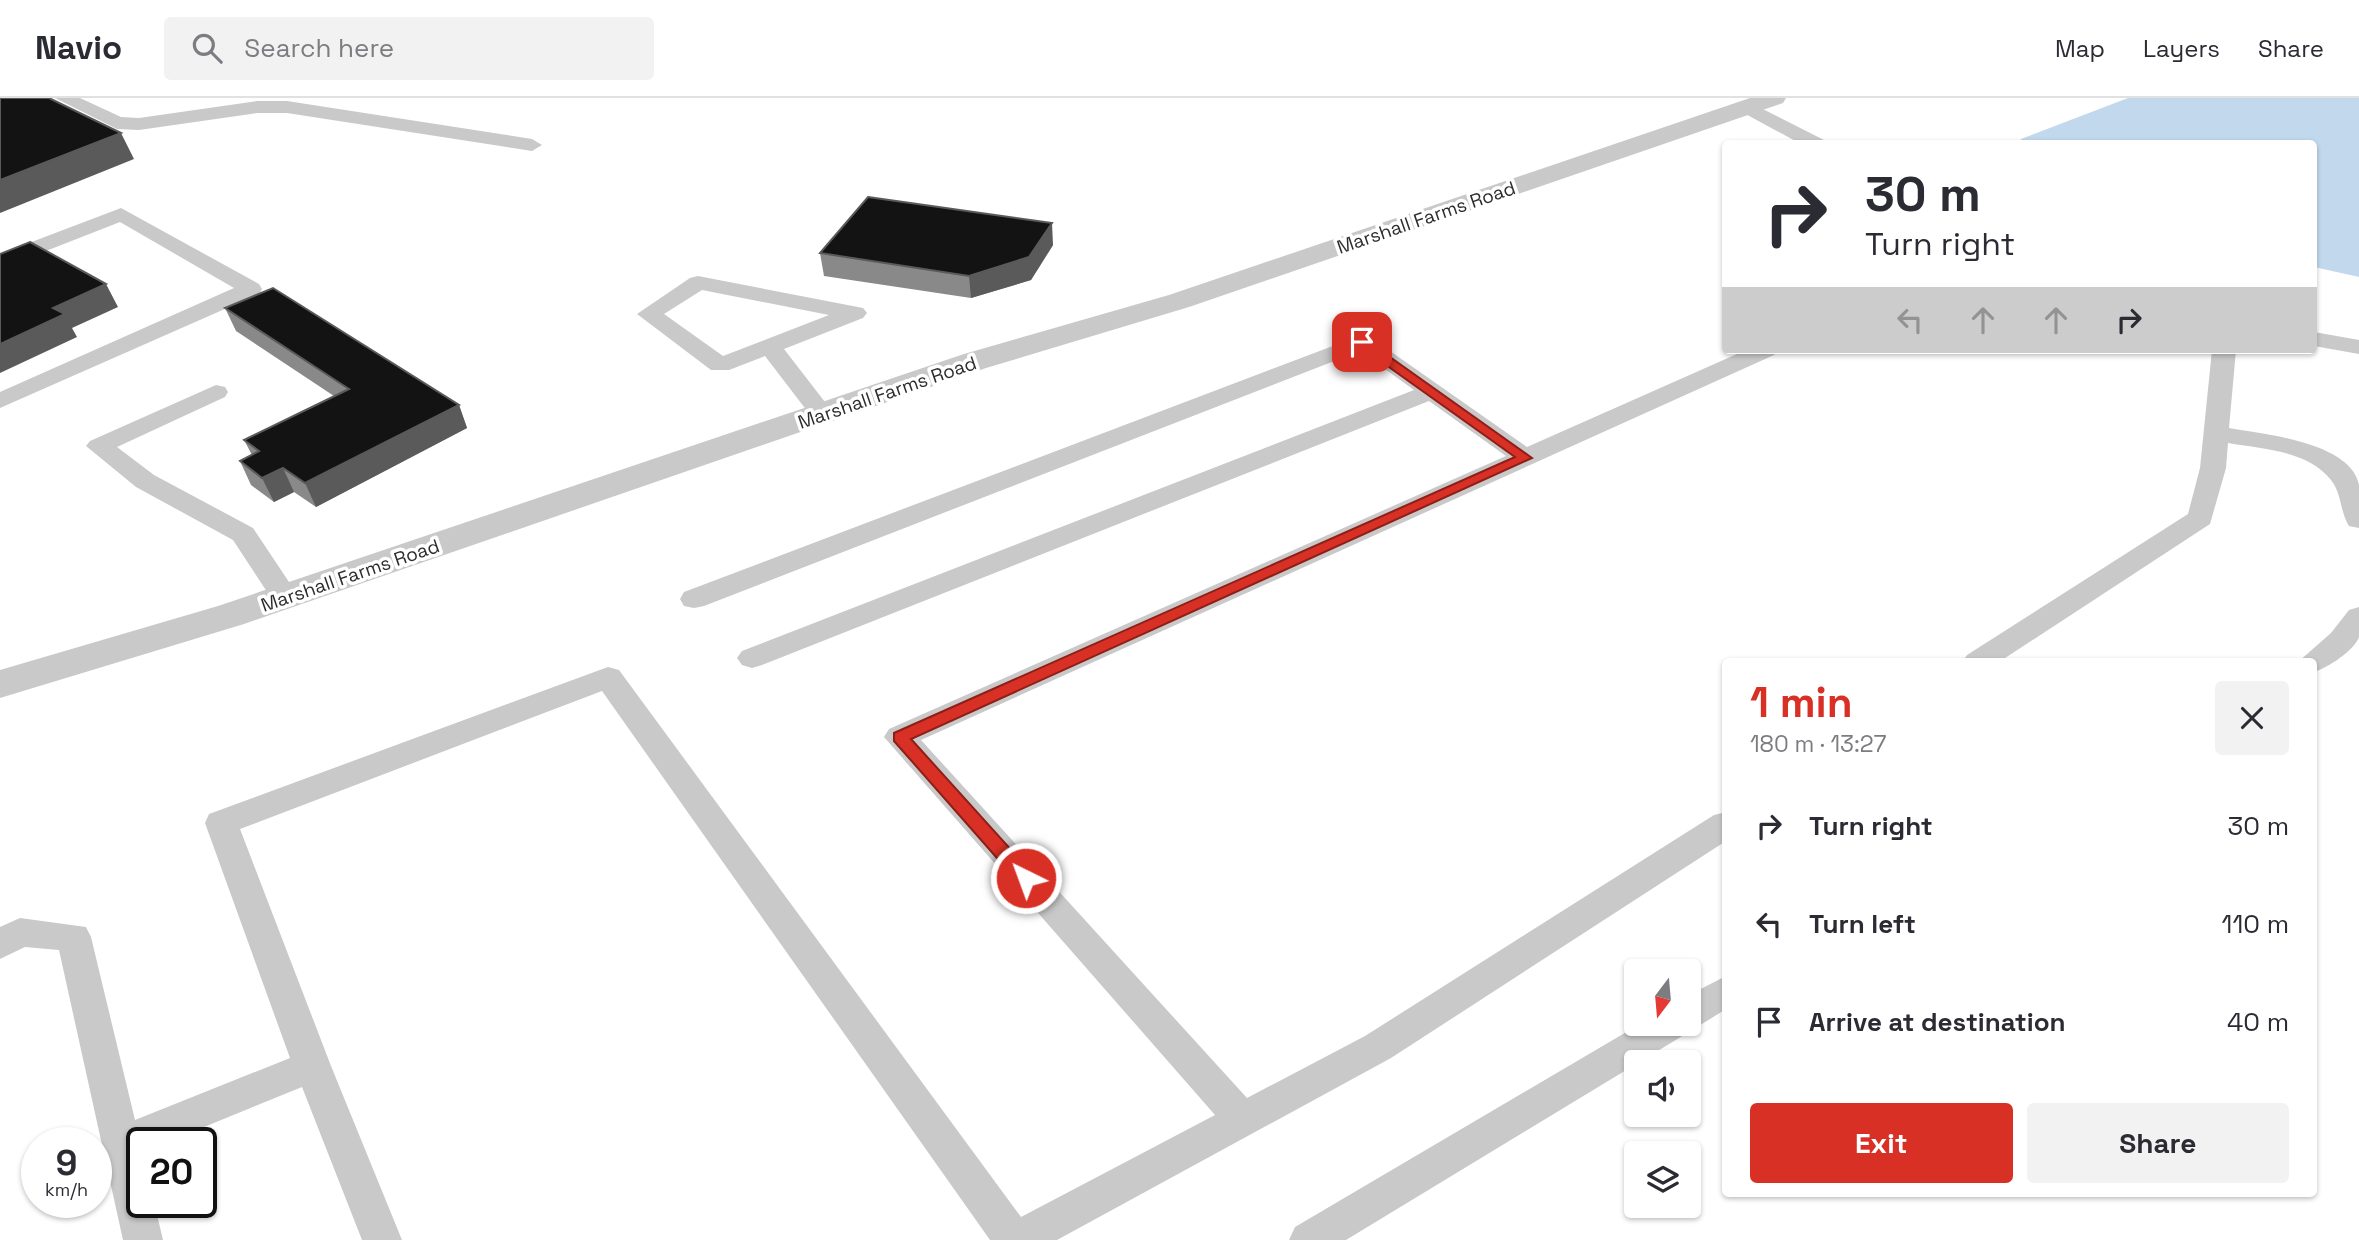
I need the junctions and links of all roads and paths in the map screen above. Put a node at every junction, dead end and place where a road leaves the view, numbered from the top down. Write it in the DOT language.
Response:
graph roads {
  1 [pos="65,98"];
  2 [pos="1760,103"];
  3 [pos="1811,140"];
  4 [pos="532,145"];
  5 [pos="0,262"];
  6 [pos="2317,340"];
  7 [pos="769,346"];
  8 [pos="2359,347"];
  9 [pos="1757,354"];
  10 [pos="2224,354"];
  11 [pos="216,392"];
  12 [pos="1431,392"];
  13 [pos="0,401"];
  14 [pos="823,415"];
  15 [pos="2217,433"];
  16 [pos="1525,458"];
  17 [pos="2359,520"];
  18 [pos="285,597"];
  19 [pos="694,599"];
  20 [pos="2359,617"];
  21 [pos="752,658"];
  22 [pos="1983,658"];
  23 [pos="2317,659"];
  24 [pos="0,684"];
  25 [pos="1722,827"];
  26 [pos="0,945"];
  27 [pos="1722,993"];
  28 [pos="1701,1006"];
  29 [pos="1651,1036"];
  30 [pos="312,1066"];
  31 [pos="1242,1119"];
  32 [pos="121,1143"];
  33 [pos="144,1240"];
  34 [pos="382,1240"];
  35 [pos="1016,1240"];
  36 [pos="1309,1240"];
  1 -- 4 [label="lane"];
  2 -- 3 [label="lane"];
  2 -- 14 [label="street, Marshall Farms Road"];
  5 -- 13 [label="lane"];
  6 -- 8 [label="lane"];
  7 -- 7 [label="lane"];
  7 -- 14 [label="lane"];
  9 -- 16 [label="lane"];
  10 -- 15 [label="lane"];
  11 -- 18 [label="lane"];
  12 -- 16 [label="lane"];
  12 -- 19 [label="lane"];
  12 -- 21 [label="lane"];
  14 -- 18 [label="street, Marshall Farms Road"];
  15 -- 17 [label="lane"];
  15 -- 22 [label="lane"];
  16 -- 31 [label="lane"];
  18 -- 24 [label="street, Marshall Farms Road"];
  20 -- 23 [label="lane"];
  25 -- 31 [label="lane"];
  26 -- 32 [label="lane"];
  27 -- 28 [label="lane"];
  29 -- 36 [label="lane"];
  30 -- 32 [label="lane"];
  30 -- 34 [label="lane"];
  30 -- 35 [label="lane"];
  31 -- 35 [label="lane"];
  32 -- 33 [label="lane"];
}
